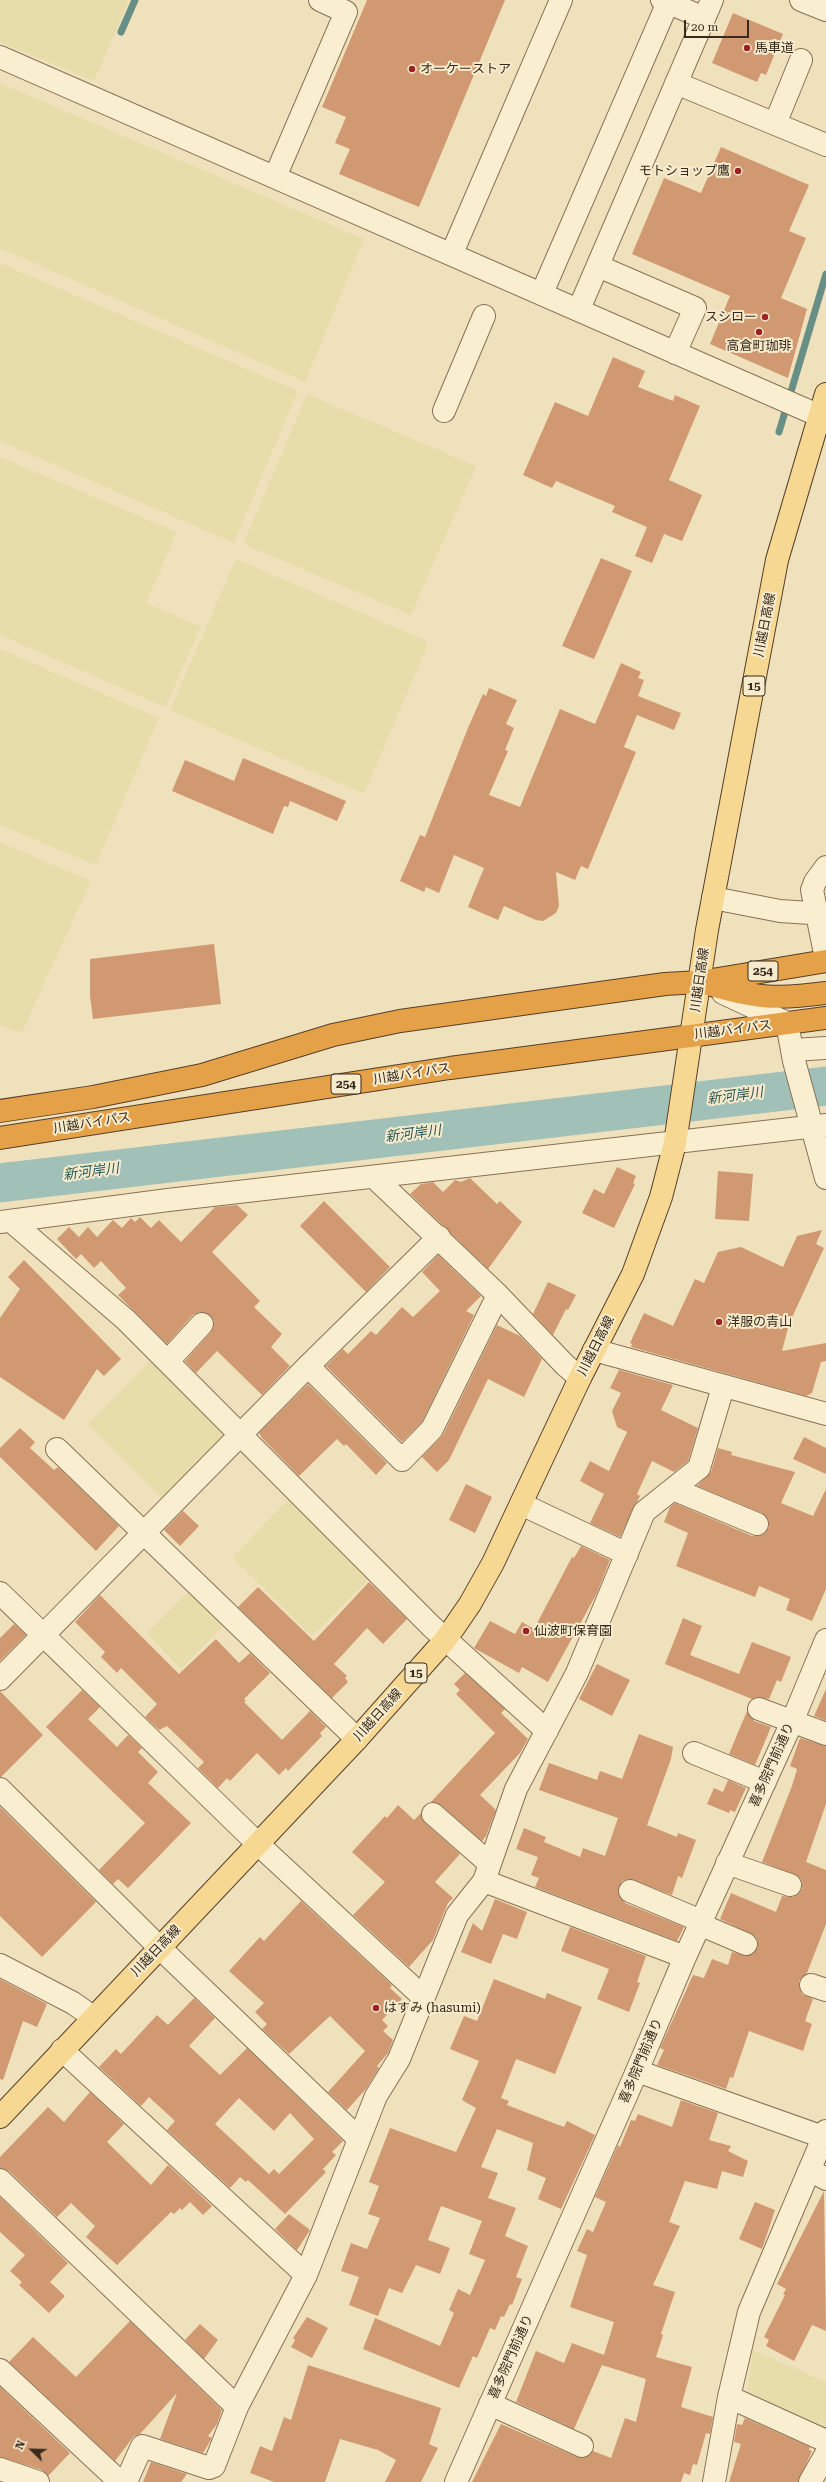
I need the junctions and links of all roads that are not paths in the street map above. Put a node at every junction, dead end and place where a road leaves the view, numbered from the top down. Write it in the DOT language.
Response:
graph roads {
  1 [pos="320,0"];
  2 [pos="561,0"];
  3 [pos="801,0"];
  4 [pos="666,1"];
  5 [pos="708,9"];
  6 [pos="826,10"];
  7 [pos="0,57"];
  8 [pos="801,60"];
  9 [pos="676,83"];
  10 [pos="775,124"];
  11 [pos="826,145"];
  12 [pos="275,177"];
  13 [pos="452,253"];
  14 [pos="598,266"];
  15 [pos="542,293"];
  16 [pos="579,309"];
  17 [pos="484,316"];
  18 [pos="676,353"];
  19 [pos="826,394"];
  20 [pos="444,411"];
  21 [pos="820,416"];
  22 [pos="826,867"];
  23 [pos="713,898"];
  24 [pos="822,914"];
  25 [pos="826,959"];
  26 [pos="700,982"];
  27 [pos="826,993"];
  28 [pos="826,1018"];
  29 [pos="787,1023"];
  30 [pos="692,1035"];
  31 [pos="826,1048"];
  32 [pos="793,1055"];
  33 [pos="0,1111"];
  34 [pos="815,1121"];
  35 [pos="677,1136"];
  36 [pos="0,1138"];
  37 [pos="375,1178"];
  38 [pos="826,1178"];
  39 [pos="5,1222"];
  40 [pos="439,1237"];
  41 [pos="498,1294"];
  42 [pos="202,1324"];
  43 [pos="594,1350"];
  44 [pos="168,1361"];
  45 [pos="308,1366"];
  46 [pos="580,1378"];
  47 [pos="723,1387"];
  48 [pos="826,1414"];
  49 [pos="242,1436"];
  50 [pos="57,1448"];
  51 [pos="673,1489"];
  52 [pos="521,1504"];
  53 [pos="756,1524"];
  54 [pos="146,1532"];
  55 [pos="627,1554"];
  56 [pos="0,1593"];
  57 [pos="44,1635"];
  58 [pos="446,1639"];
  59 [pos="826,1640"];
  60 [pos="0,1679"];
  61 [pos="759,1709"];
  62 [pos="792,1722"];
  63 [pos="547,1731"];
  64 [pos="826,1734"];
  65 [pos="357,1739"];
  66 [pos="694,1753"];
  67 [pos="765,1782"];
  68 [pos="0,1789"];
  69 [pos="433,1814"];
  70 [pos="258,1844"];
  71 [pos="727,1863"];
  72 [pos="486,1872"];
  73 [pos="790,1885"];
  74 [pos="630,1891"];
  75 [pos="700,1922"];
  76 [pos="746,1944"];
  77 [pos="160,1948"];
  78 [pos="685,1956"];
  79 [pos="0,1965"];
  80 [pos="423,1998"];
  81 [pos="93,2017"];
  82 [pos="62,2050"];
  83 [pos="637,2071"];
  84 [pos="2,2111"];
  85 [pos="825,2134"];
  86 [pos="358,2138"];
  87 [pos="818,2175"];
  88 [pos="0,2180"];
  89 [pos="306,2275"];
  90 [pos="0,2370"];
  91 [pos="729,2397"];
  92 [pos="490,2404"];
  93 [pos="237,2407"];
  94 [pos="826,2440"];
  95 [pos="582,2446"];
  96 [pos="826,2454"];
  97 [pos="0,2469"];
  98 [pos="38,2482"];
  99 [pos="120,2482"];
  100 [pos="126,2482"];
  101 [pos="456,2482"];
  102 [pos="714,2482"];
  103 [pos="810,2482"];
  1 -- 12 [label="street"];
  2 -- 13 [label="street"];
  3 -- 6 [label="street"];
  4 -- 5 [label="street"];
  4 -- 15 [label="street"];
  5 -- 9 [label="street"];
  7 -- 12 [label="street"];
  8 -- 10 [label="street"];
  9 -- 10 [label="street"];
  9 -- 14 [label="street"];
  10 -- 11 [label="street"];
  12 -- 13 [label="street"];
  13 -- 15 [label="street"];
  14 -- 16 [label="street"];
  14 -- 18 [label="street"];
  15 -- 16 [label="street"];
  16 -- 18 [label="street"];
  17 -- 20 [label="street"];
  18 -- 21 [label="street"];
  19 -- 21 [label="main road, 川越日高線 / 15"];
  21 -- 23 [label="main road, 川越日高線 / 15"];
  22 -- 24 [label="street"];
  23 -- 24 [label="street"];
  23 -- 26 [label="main road, 川越日高線 / 15"];
  24 -- 25 [label="street"];
  25 -- 26 [label="highway, 254"];
  26 -- 27 [label="highway"];
  26 -- 29 [label="street"];
  26 -- 30 [label="main road, 川越日高線 / 15"];
  26 -- 33 [label="highway, 川越バイパス / 254"];
  28 -- 29 [label="highway, 川越バイパス / 254"];
  29 -- 30 [label="highway, 川越バイパス / 254"];
  29 -- 32 [label="street"];
  30 -- 35 [label="main road, 川越日高線 / 15"];
  30 -- 36 [label="highway, 川越バイパス / 254"];
  31 -- 32 [label="street"];
  32 -- 34 [label="street"];
  34 -- 35 [label="street"];
  34 -- 38 [label="street"];
  35 -- 37 [label="street"];
  35 -- 43 [label="main road, 川越日高線 / 15"];
  37 -- 39 [label="street"];
  37 -- 40 [label="street"];
  39 -- 44 [label="street"];
  40 -- 41 [label="street"];
  40 -- 45 [label="street"];
  41 -- 45 [label="street"];
  41 -- 46 [label="street"];
  42 -- 44 [label="street"];
  43 -- 46 [label="main road, 川越日高線 / 15"];
  43 -- 47 [label="street"];
  44 -- 49 [label="street"];
  45 -- 49 [label="street"];
  46 -- 52 [label="main road, 川越日高線 / 15"];
  47 -- 48 [label="street"];
  47 -- 51 [label="street"];
  49 -- 54 [label="street"];
  49 -- 58 [label="street"];
  50 -- 54 [label="street"];
  51 -- 53 [label="street"];
  51 -- 55 [label="street"];
  52 -- 55 [label="street"];
  52 -- 58 [label="main road, 川越日高線 / 15"];
  54 -- 57 [label="street"];
  54 -- 65 [label="street"];
  55 -- 63 [label="street"];
  56 -- 57 [label="street"];
  57 -- 60 [label="street"];
  57 -- 70 [label="street"];
  58 -- 63 [label="street"];
  58 -- 65 [label="main road, 川越日高線 / 15"];
  59 -- 62 [label="street, 喜多院門前通り"];
  61 -- 62 [label="street"];
  62 -- 64 [label="street"];
  62 -- 67 [label="street, 喜多院門前通り"];
  63 -- 72 [label="street"];
  65 -- 70 [label="main road, 川越日高線 / 15"];
  66 -- 67 [label="street"];
  67 -- 71 [label="street, 喜多院門前通り"];
  68 -- 77 [label="street"];
  69 -- 72 [label="street"];
  70 -- 77 [label="main road, 川越日高線 / 15"];
  70 -- 80 [label="street"];
  71 -- 73 [label="street"];
  71 -- 75 [label="street, 喜多院門前通り"];
  72 -- 78 [label="street"];
  72 -- 80 [label="street"];
  74 -- 75 [label="street"];
  75 -- 76 [label="street"];
  75 -- 78 [label="street, 喜多院門前通り"];
  77 -- 81 [label="main road, 川越日高線 / 15"];
  77 -- 86 [label="street"];
  78 -- 83 [label="street, 喜多院門前通り"];
  79 -- 81 [label="street"];
  80 -- 86 [label="street"];
  81 -- 82 [label="main road, 川越日高線 / 15"];
  82 -- 84 [label="main road, 川越日高線 / 15"];
  82 -- 89 [label="street"];
  83 -- 85 [label="street"];
  83 -- 92 [label="street, 喜多院門前通り"];
  85 -- 87 [label="street"];
  86 -- 89 [label="street"];
  87 -- 91 [label="street"];
  88 -- 93 [label="street"];
  89 -- 93 [label="street"];
  90 -- 99 [label="street"];
  91 -- 94 [label="street"];
  91 -- 102 [label="street"];
  92 -- 95 [label="street"];
  92 -- 101 [label="street, 喜多院門前通り"];
  93 -- 100 [label="street"];
  96 -- 103 [label="street"];
  97 -- 98 [label="street"];
}
